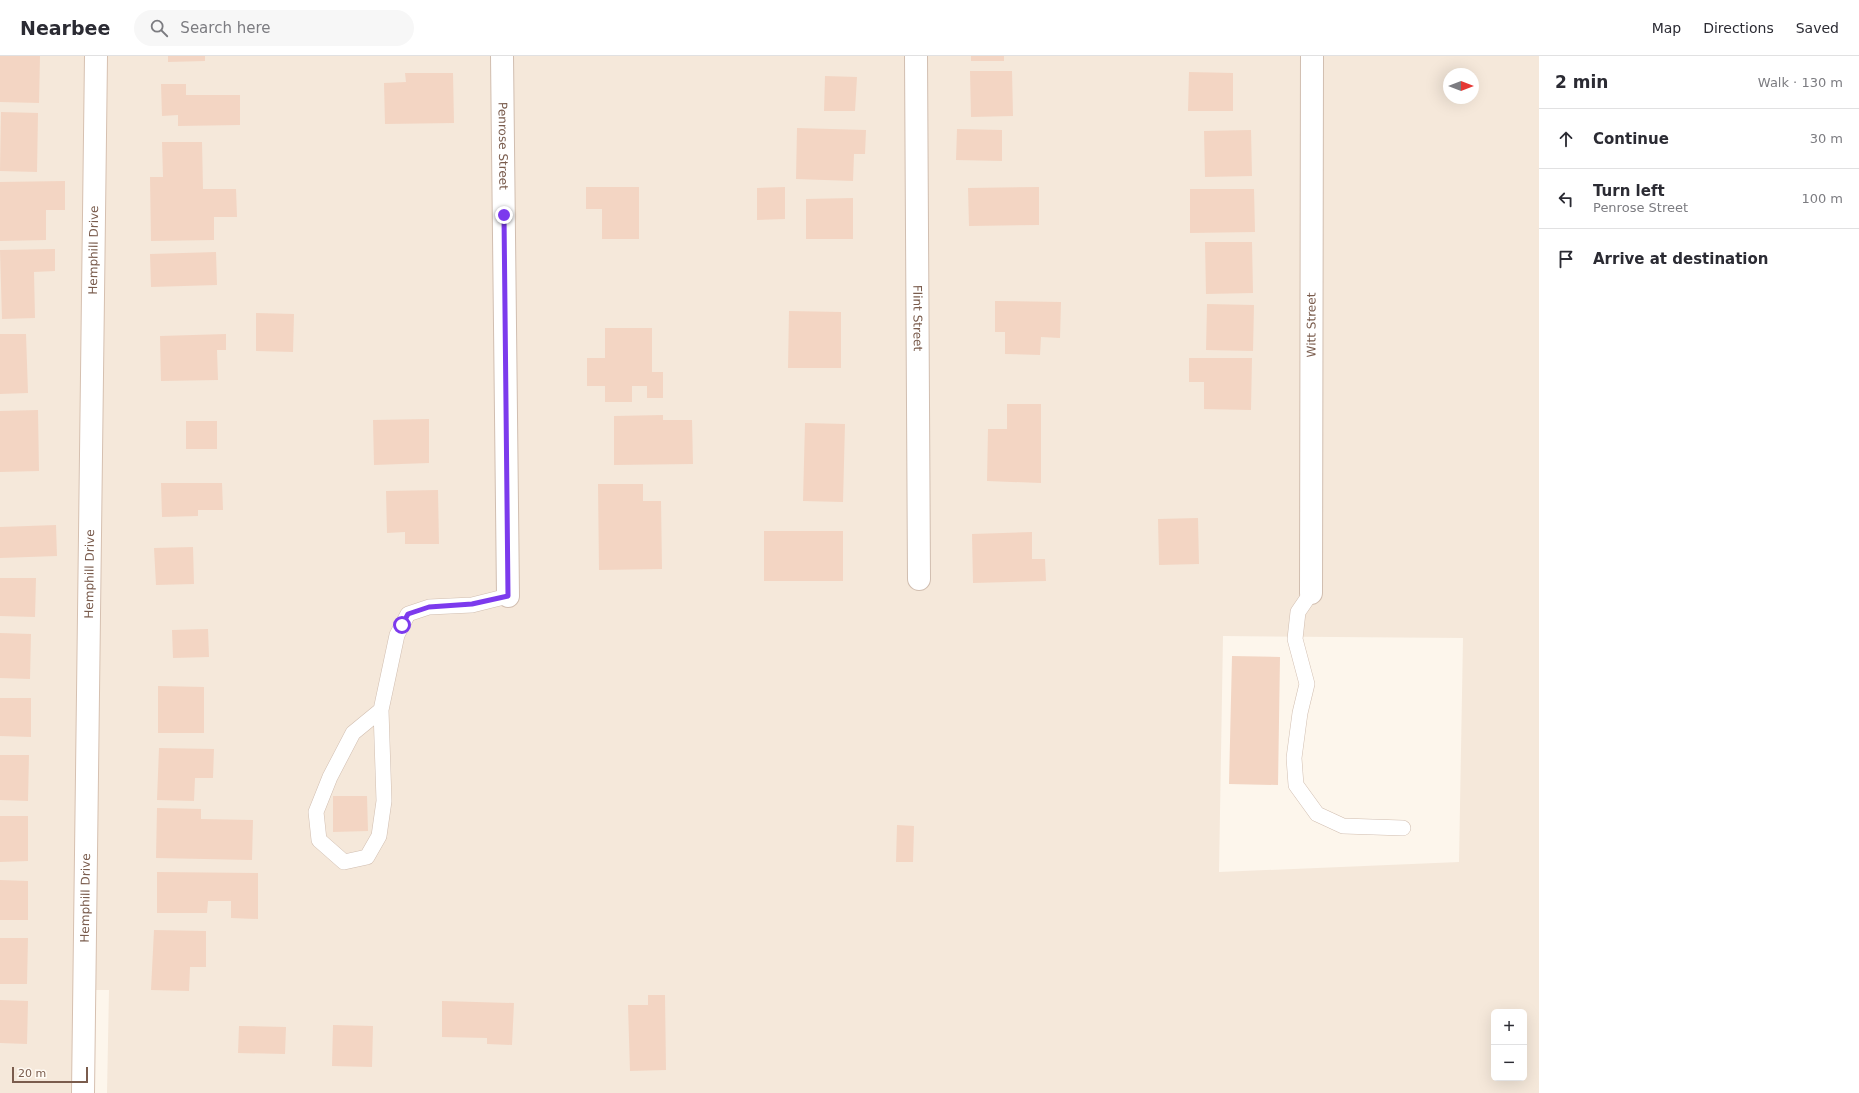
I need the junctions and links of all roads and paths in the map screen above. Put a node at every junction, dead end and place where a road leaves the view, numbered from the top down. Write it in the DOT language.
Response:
graph roads {
  1 [pos="96,56"];
  2 [pos="502,56"];
  3 [pos="916,56"];
  4 [pos="1312,56"];
  5 [pos="919,579"];
  6 [pos="1311,593"];
  7 [pos="508,596"];
  8 [pos="381,710"];
  9 [pos="1403,828"];
  10 [pos="83,1093"];
  1 -- 10 [label="street, Hemphill Drive"];
  2 -- 7 [label="street, Penrose Street"];
  3 -- 5 [label="street, Flint Street"];
  4 -- 6 [label="street, Witt Street"];
  6 -- 9 [label="lane"];
  7 -- 8 [label="lane"];
  8 -- 8 [label="lane"];
}
